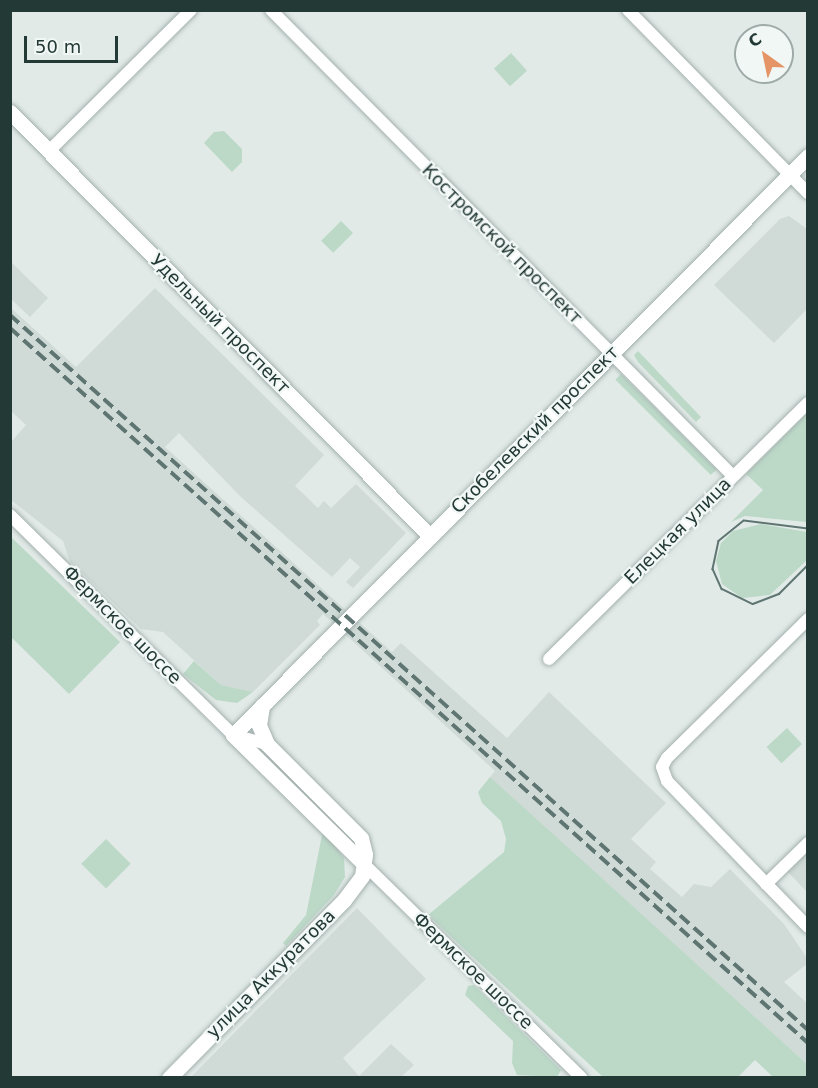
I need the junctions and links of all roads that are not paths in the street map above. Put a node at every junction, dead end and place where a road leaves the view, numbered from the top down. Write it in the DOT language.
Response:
graph roads {
  1 [pos="191,10"];
  2 [pos="271,10"];
  3 [pos="628,10"];
  4 [pos="10,112"];
  5 [pos="49,151"];
  6 [pos="807,156"];
  7 [pos="789,175"];
  8 [pos="807,194"];
  9 [pos="612,353"];
  10 [pos="807,403"];
  11 [pos="733,476"];
  12 [pos="10,515"];
  13 [pos="429,535"];
  14 [pos="807,619"];
  15 [pos="549,659"];
  16 [pos="262,705"];
  17 [pos="233,735"];
  18 [pos="267,744"];
  19 [pos="807,843"];
  20 [pos="364,864"];
  21 [pos="766,884"];
  22 [pos="807,927"];
  23 [pos="169,1077"];
  24 [pos="582,1077"];
  1 -- 5 [label="street"];
  2 -- 9 [label="street, Костромской проспект"];
  3 -- 7 [label="street"];
  4 -- 5 [label="street, Удельный проспект"];
  5 -- 13 [label="street, Удельный проспект"];
  6 -- 7 [label="street, Скобелевский проспект"];
  7 -- 8 [label="street"];
  7 -- 9 [label="street, Скобелевский проспект"];
  9 -- 11 [label="street, Костромской проспект"];
  9 -- 13 [label="street, Скобелевский проспект"];
  10 -- 11 [label="street, Елецкая улица"];
  11 -- 15 [label="street, Елецкая улица"];
  12 -- 17 [label="street, Фермское шоссе"];
  13 -- 16 [label="street, Скобелевский проспект"];
  14 -- 21 [label="street"];
  16 -- 17 [label="street, Скобелевский проспект"];
  16 -- 18 [label="street"];
  17 -- 18 [label="street, Фермское шоссе"];
  17 -- 20 [label="street, Фермское шоссе"];
  18 -- 20 [label="street"];
  19 -- 21 [label="street"];
  20 -- 23 [label="street, улица Аккуратова"];
  20 -- 24 [label="street, Фермское шоссе"];
  21 -- 22 [label="street"];
}
